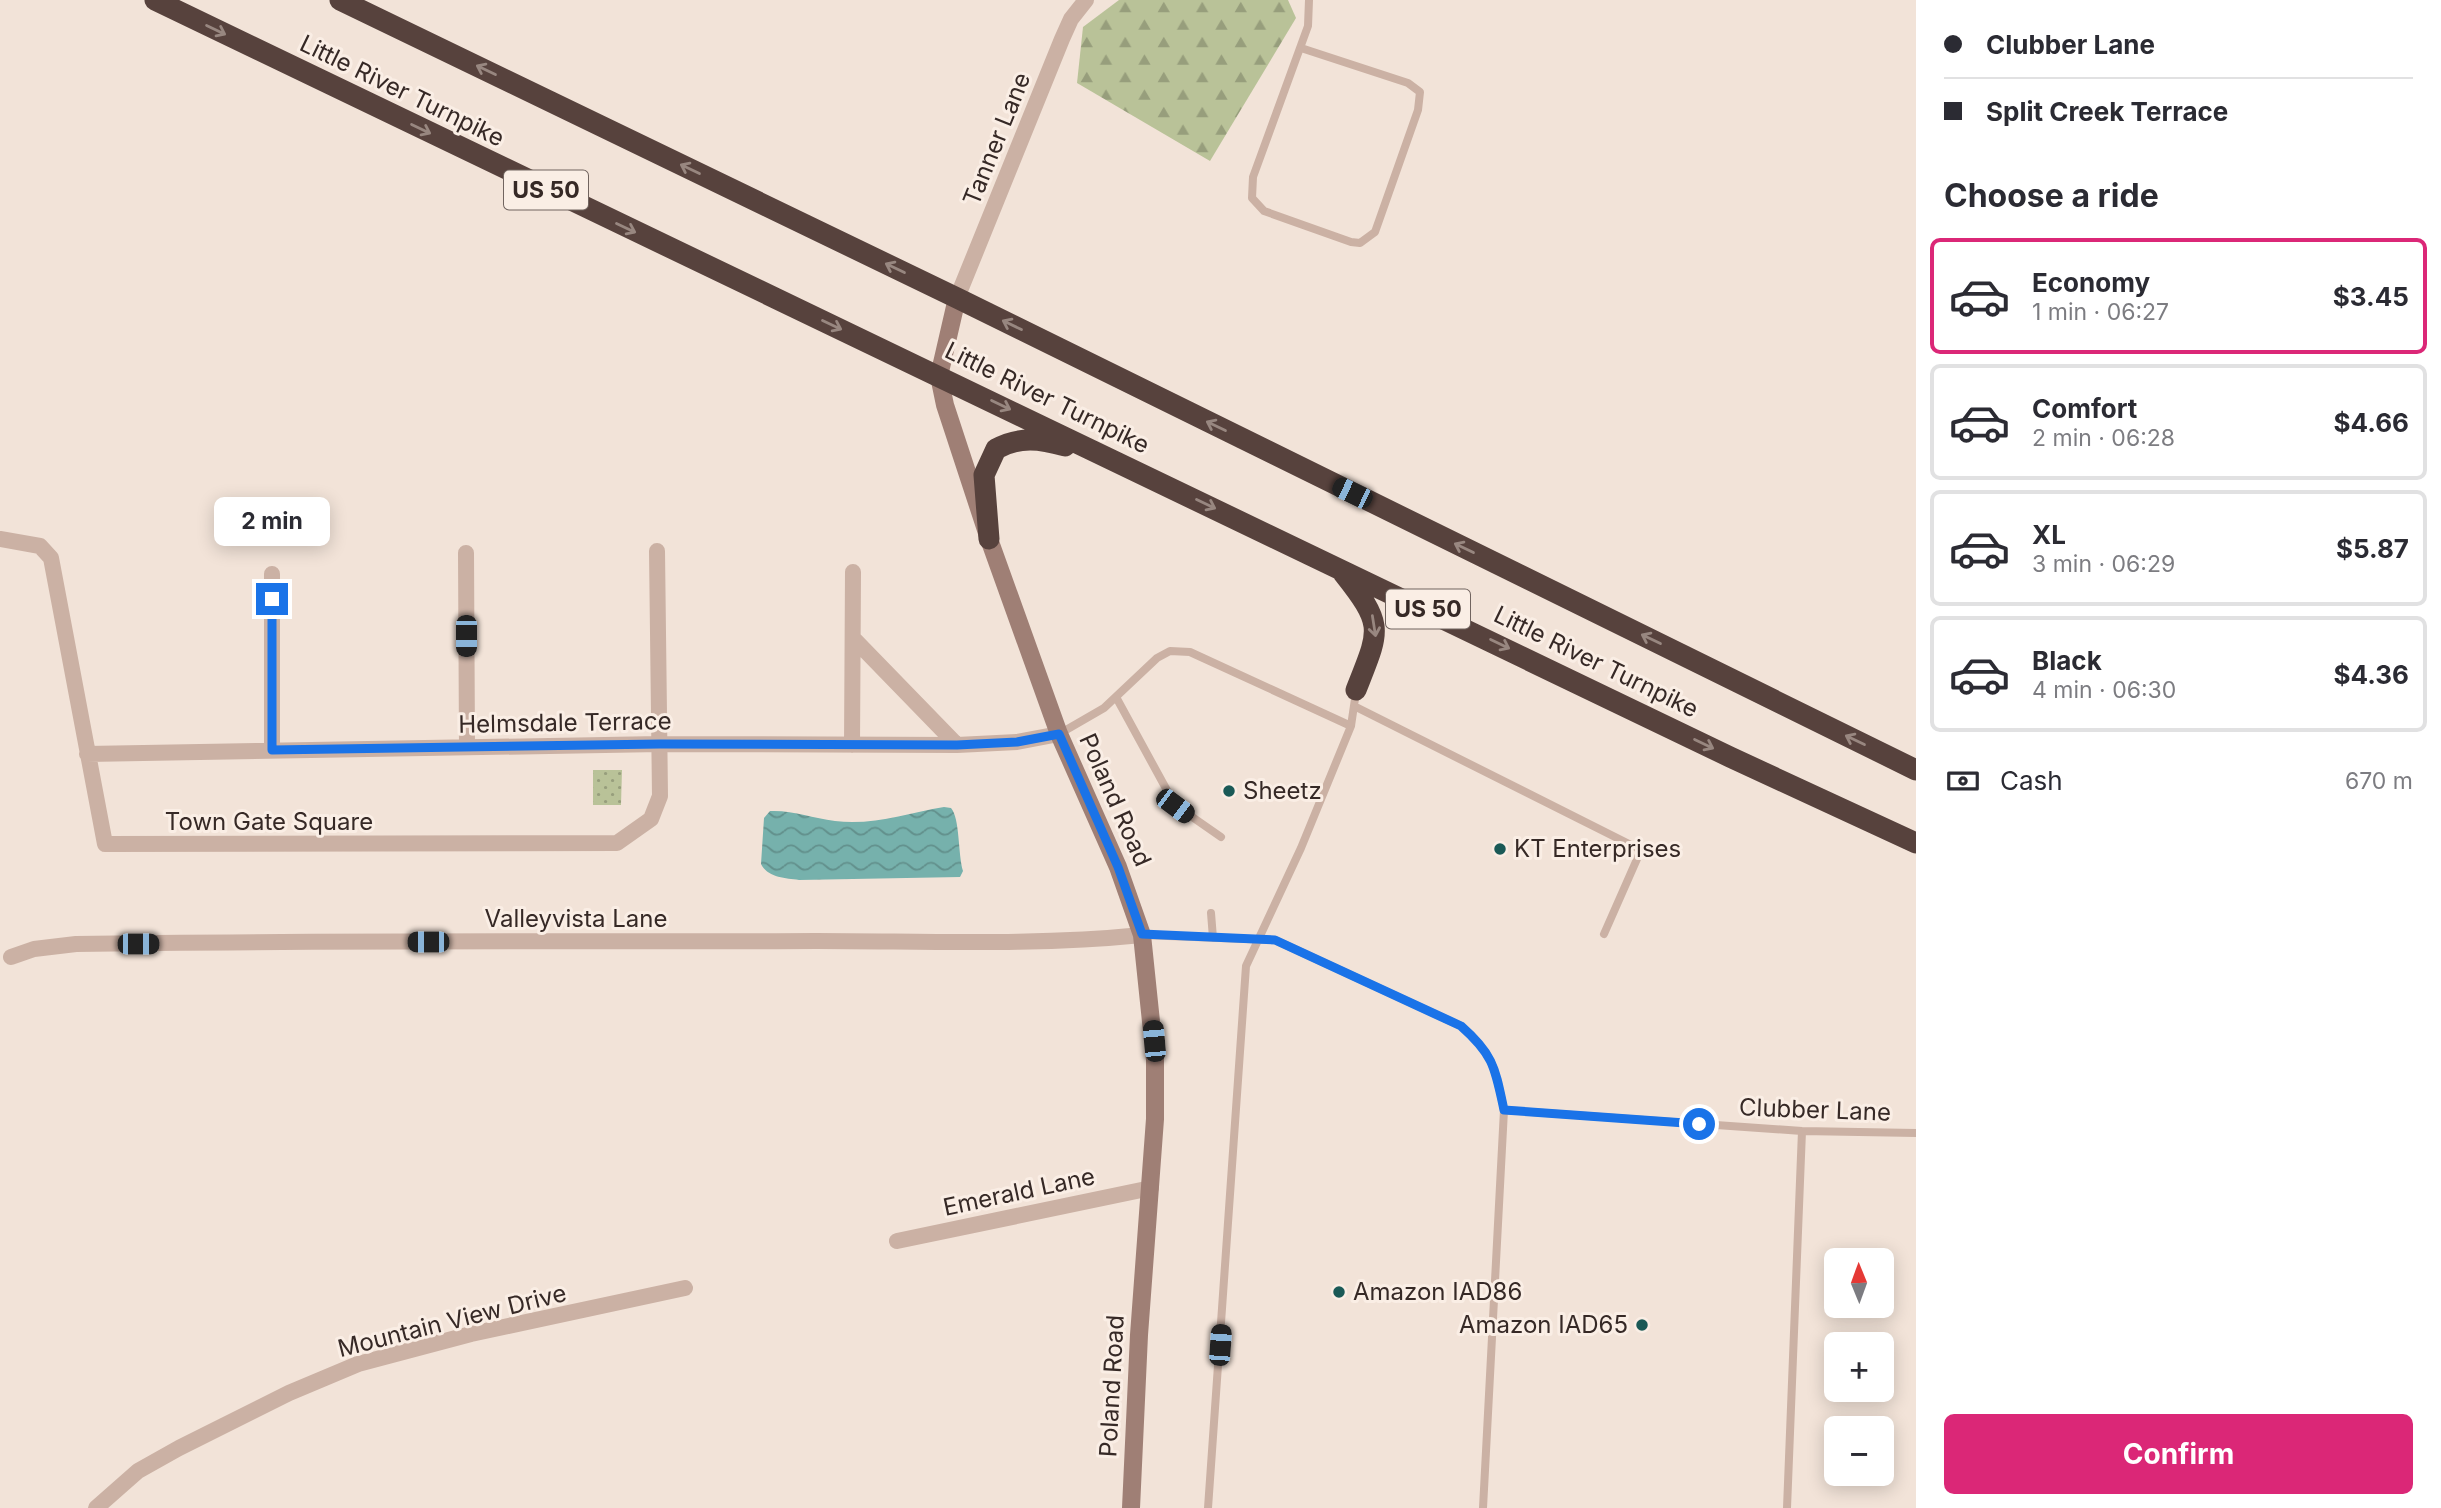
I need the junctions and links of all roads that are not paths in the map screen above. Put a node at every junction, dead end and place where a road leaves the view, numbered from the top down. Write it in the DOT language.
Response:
graph roads {
  1 [pos="155,0"];
  2 [pos="340,0"];
  3 [pos="1086,0"];
  4 [pos="1309,0"];
  5 [pos="1301,47"];
  6 [pos="957,298"];
  7 [pos="939,376"];
  8 [pos="1122,463"];
  9 [pos="0,539"];
  10 [pos="989,539"];
  11 [pos="657,551"];
  12 [pos="466,553"];
  13 [pos="1340,568"];
  14 [pos="853,572"];
  15 [pos="272,574"];
  16 [pos="854,639"];
  17 [pos="1116,697"];
  18 [pos="1355,698"];
  19 [pos="1351,726"];
  20 [pos="1059,734"];
  21 [pos="660,744"];
  22 [pos="852,745"];
  23 [pos="957,745"];
  24 [pos="467,747"];
  25 [pos="272,750"];
  26 [pos="87,754"];
  27 [pos="1916,770"];
  28 [pos="1221,837"];
  29 [pos="1916,843"];
  30 [pos="1211,913"];
  31 [pos="1142,934"];
  32 [pos="1604,934"];
  33 [pos="1258,937"];
  34 [pos="1213,938"];
  35 [pos="11,957"];
  36 [pos="1504,1110"];
  37 [pos="1802,1130"];
  38 [pos="1916,1133"];
  39 [pos="1151,1188"];
  40 [pos="897,1241"];
  41 [pos="685,1288"];
  42 [pos="96,1508"];
  43 [pos="1131,1508"];
  44 [pos="1208,1508"];
  45 [pos="1483,1508"];
  46 [pos="1787,1508"];
  1 -- 7 [label="highway, Little River Turnpike / US 50, one-way"];
  6 -- 2 [label="highway, Little River Turnpike / US 50, one-way"];
  3 -- 6 [label="street, Tanner Lane"];
  4 -- 5 [label="lane"];
  5 -- 5 [label="lane"];
  6 -- 7 [label="street, Poland Road"];
  27 -- 6 [label="highway, Little River Turnpike / US 50, one-way"];
  7 -- 8 [label="highway, Little River Turnpike / US 50, one-way"];
  7 -- 10 [label="street, Poland Road"];
  8 -- 10 [label="highway"];
  8 -- 13 [label="highway, Little River Turnpike / US 50, one-way"];
  9 -- 26 [label="street, Town Gate Square"];
  10 -- 20 [label="street, Poland Road"];
  11 -- 21 [label="street"];
  12 -- 24 [label="street"];
  13 -- 18 [label="highway, one-way"];
  13 -- 29 [label="highway, Little River Turnpike / US 50, one-way"];
  14 -- 16 [label="street"];
  15 -- 25 [label="street"];
  16 -- 22 [label="street"];
  16 -- 23 [label="street"];
  17 -- 19 [label="lane"];
  17 -- 20 [label="lane"];
  17 -- 28 [label="lane"];
  18 -- 19 [label="lane"];
  18 -- 32 [label="lane"];
  19 -- 33 [label="lane"];
  20 -- 23 [label="street, Helmsdale Terrace"];
  20 -- 31 [label="street, Poland Road"];
  21 -- 22 [label="street, Helmsdale Terrace"];
  21 -- 24 [label="street, Helmsdale Terrace"];
  21 -- 26 [label="street, Town Gate Square"];
  22 -- 23 [label="street, Helmsdale Terrace"];
  24 -- 25 [label="street, Helmsdale Terrace"];
  25 -- 26 [label="street, Helmsdale Terrace"];
  30 -- 34 [label="lane"];
  31 -- 34 [label="lane"];
  31 -- 35 [label="street, Valleyvista Lane"];
  31 -- 39 [label="street, Poland Road"];
  33 -- 34 [label="lane"];
  33 -- 36 [label="lane"];
  33 -- 44 [label="lane"];
  36 -- 37 [label="lane, Clubber Lane"];
  36 -- 45 [label="lane"];
  37 -- 38 [label="lane, Clubber Lane"];
  37 -- 46 [label="lane"];
  39 -- 40 [label="street, Emerald Lane"];
  39 -- 43 [label="street, Poland Road"];
  41 -- 42 [label="street, Mountain View Drive"];
}
